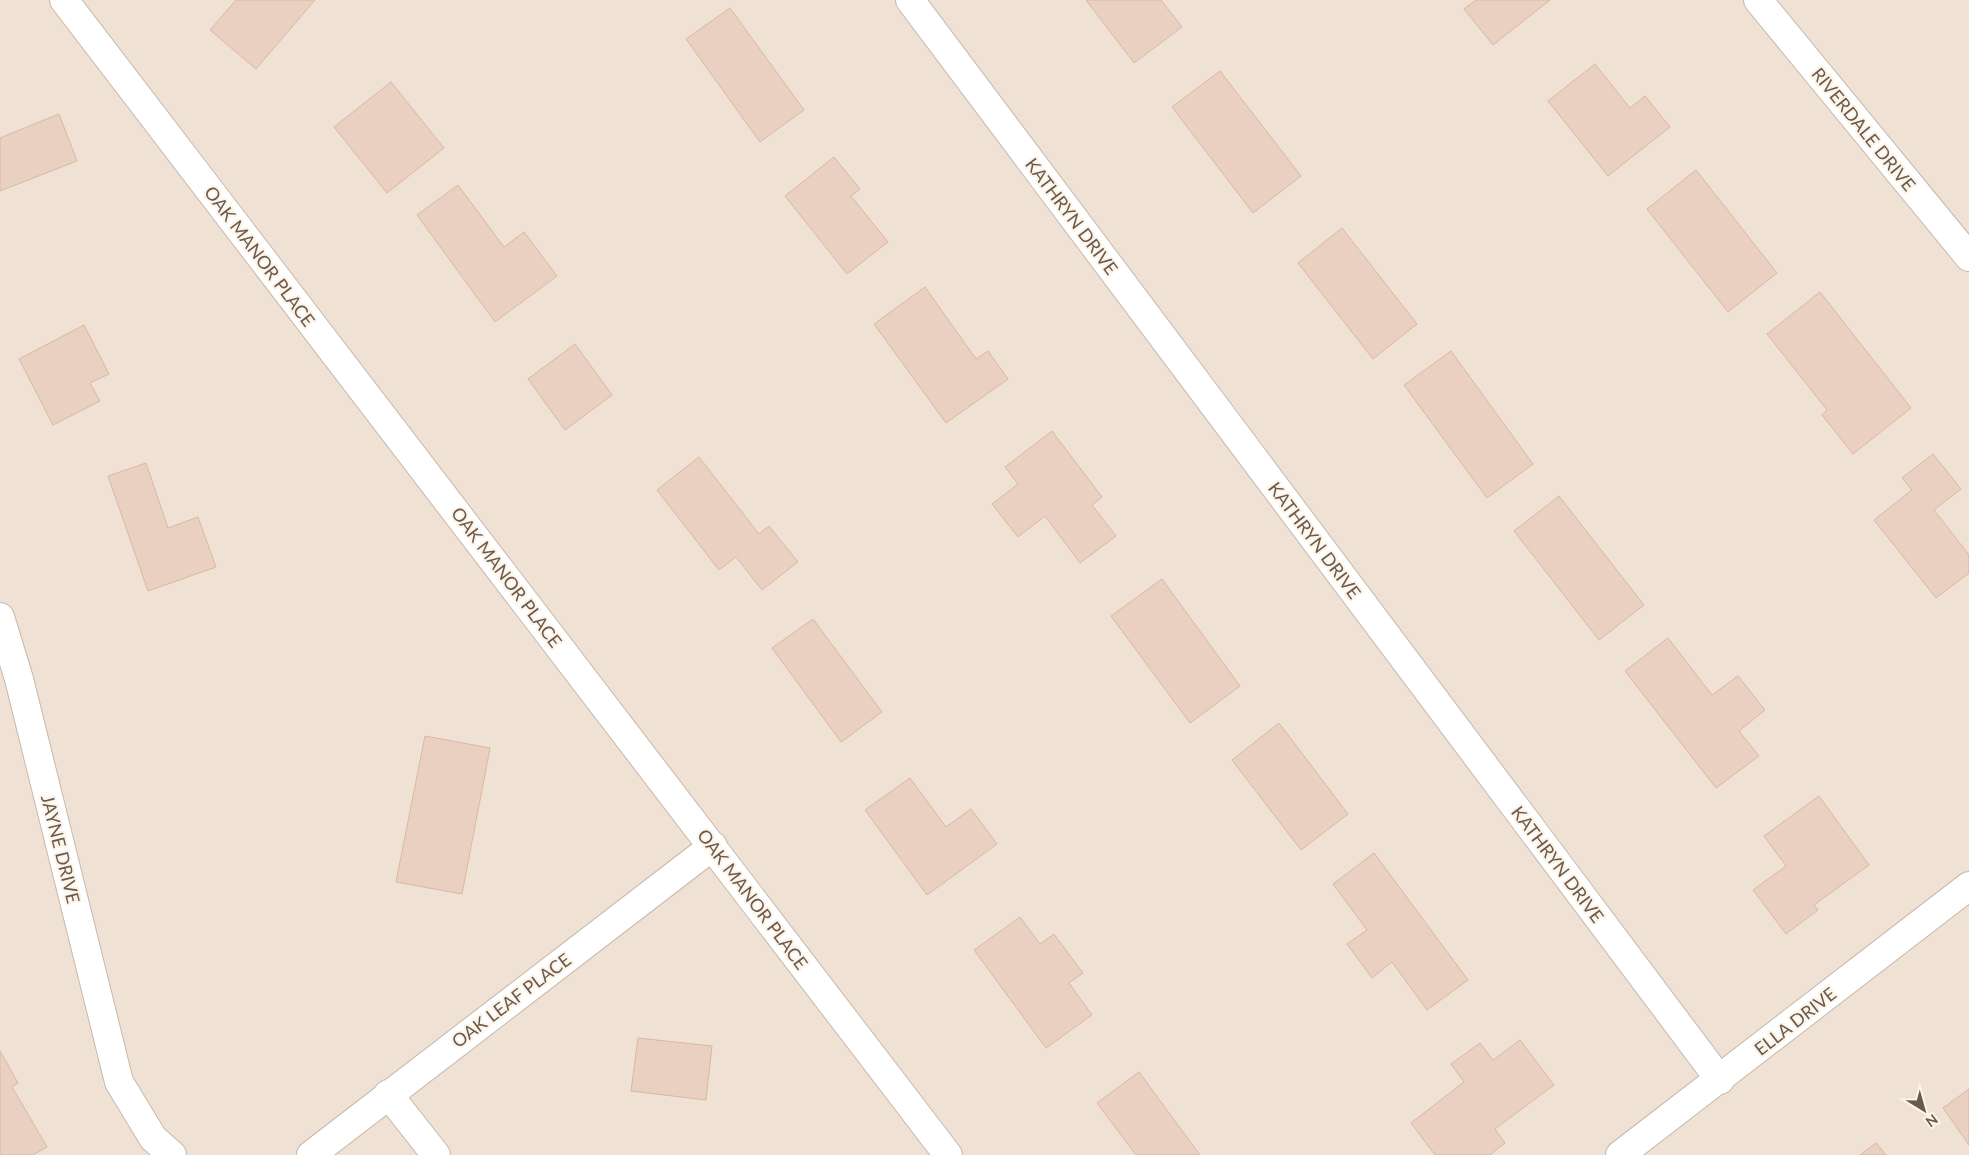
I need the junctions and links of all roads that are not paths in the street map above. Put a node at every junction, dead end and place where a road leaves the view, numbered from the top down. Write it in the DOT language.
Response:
graph roads {
  1 [pos="64,0"];
  2 [pos="910,0"];
  3 [pos="1758,0"];
  4 [pos="1969,257"];
  5 [pos="0,617"];
  6 [pos="713,846"];
  7 [pos="1969,886"];
  8 [pos="1720,1080"];
  9 [pos="388,1094"];
  10 [pos="172,1155"];
  11 [pos="310,1155"];
  12 [pos="436,1155"];
  13 [pos="948,1155"];
  14 [pos="1620,1155"];
  1 -- 6 [label="street, OAK MANOR PLACE"];
  2 -- 8 [label="street, KATHRYN DRIVE"];
  3 -- 4 [label="street, RIVERDALE DRIVE"];
  5 -- 10 [label="street, JAYNE DRIVE"];
  6 -- 9 [label="street, OAK LEAF PLACE"];
  6 -- 13 [label="street, OAK MANOR PLACE"];
  7 -- 8 [label="street, ELLA DRIVE"];
  8 -- 14 [label="street, ELLA DRIVE"];
  9 -- 11 [label="street, OAK LEAF PLACE"];
  9 -- 12 [label="street"];
}
